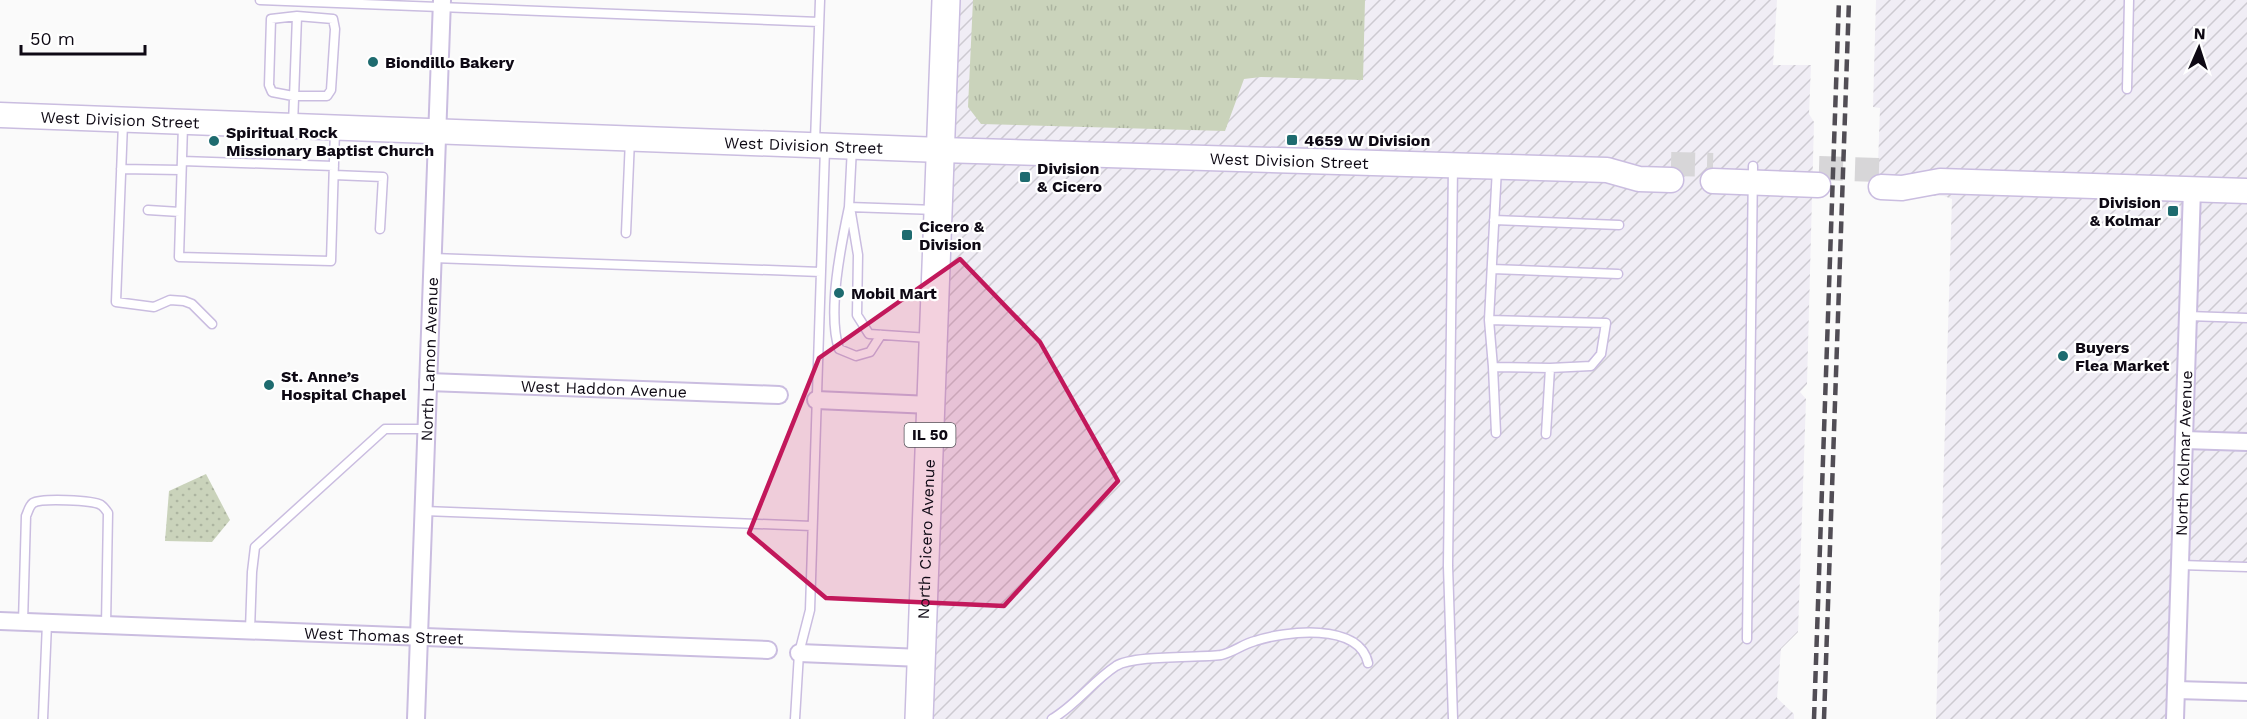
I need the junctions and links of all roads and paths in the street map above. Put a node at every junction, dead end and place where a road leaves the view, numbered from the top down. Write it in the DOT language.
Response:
graph roads {
  1 [pos="260,0"];
  2 [pos="820,0"];
  3 [pos="946,0"];
  4 [pos="2129,0"];
  5 [pos="442,4"];
  6 [pos="297,16"];
  7 [pos="819,22"];
  8 [pos="2127,89"];
  9 [pos="293,96"];
  10 [pos="0,114"];
  11 [pos="123,119"];
  12 [pos="183,122"];
  13 [pos="293,126"];
  14 [pos="335,127"];
  15 [pos="438,131"];
  16 [pos="630,139"];
  17 [pos="820,146"];
  18 [pos="852,147"];
  19 [pos="940,150"];
  20 [pos="182,166"];
  21 [pos="1453,166"];
  22 [pos="1497,167"];
  23 [pos="121,169"];
  24 [pos="334,170"];
  25 [pos="1671,172"];
  26 [pos="1713,173"];
  27 [pos="1753,174"];
  28 [pos="1818,176"];
  29 [pos="1881,179"];
  30 [pos="2192,189"];
  31 [pos="2247,191"];
  32 [pos="849,207"];
  33 [pos="148,210"];
  34 [pos="938,210"];
  35 [pos="180,212"];
  36 [pos="1494,220"];
  37 [pos="1619,225"];
  38 [pos="380,230"];
  39 [pos="626,233"];
  40 [pos="433,258"];
  41 [pos="1492,269"];
  42 [pos="821,272"];
  43 [pos="1618,274"];
  44 [pos="2188,316"];
  45 [pos="2247,318"];
  46 [pos="1489,320"];
  47 [pos="212,324"];
  48 [pos="881,335"];
  49 [pos="934,338"];
  50 [pos="1493,367"];
  51 [pos="1550,368"];
  52 [pos="428,382"];
  53 [pos="779,394"];
  54 [pos="816,400"];
  55 [pos="931,405"];
  56 [pos="427,429"];
  57 [pos="1496,433"];
  58 [pos="1546,434"];
  59 [pos="2184,440"];
  60 [pos="2247,442"];
  61 [pos="424,511"];
  62 [pos="813,526"];
  63 [pos="2180,565"];
  64 [pos="2247,567"];
  65 [pos="0,621"];
  66 [pos="23,622"];
  67 [pos="47,623"];
  68 [pos="106,625"];
  69 [pos="250,630"];
  70 [pos="419,637"];
  71 [pos="1747,639"];
  72 [pos="768,650"];
  73 [pos="799,653"];
  74 [pos="922,658"];
  75 [pos="1368,663"];
  76 [pos="2176,690"];
  77 [pos="2247,692"];
  78 [pos="44,719"];
  79 [pos="416,719"];
  80 [pos="795,719"];
  81 [pos="920,719"];
  82 [pos="1052,719"];
  83 [pos="1453,719"];
  84 [pos="2175,719"];
  1 -- 5 [label="lane"];
  2 -- 7 [label="lane"];
  3 -- 19 [label="main road, North Cicero Avenue / IL 50"];
  4 -- 8 [label="lane"];
  5 -- 7 [label="lane"];
  5 -- 15 [label="street, North Lamon Avenue"];
  6 -- 9 [label="lane"];
  6 -- 9 [label="lane"];
  6 -- 9 [label="lane"];
  7 -- 17 [label="lane"];
  9 -- 13 [label="lane"];
  10 -- 11 [label="main road, West Division Street"];
  11 -- 12 [label="main road, West Division Street"];
  11 -- 23 [label="lane"];
  12 -- 13 [label="main road, West Division Street"];
  12 -- 20 [label="lane"];
  13 -- 14 [label="main road, West Division Street"];
  14 -- 15 [label="main road, West Division Street"];
  14 -- 24 [label="lane"];
  15 -- 16 [label="main road, West Division Street"];
  15 -- 40 [label="street, North Lamon Avenue"];
  16 -- 17 [label="main road, West Division Street"];
  16 -- 39 [label="lane"];
  17 -- 18 [label="main road, West Division Street"];
  17 -- 42 [label="lane"];
  18 -- 19 [label="main road, West Division Street"];
  18 -- 32 [label="lane"];
  19 -- 21 [label="main road, West Division Street"];
  19 -- 34 [label="main road, North Cicero Avenue / IL 50"];
  20 -- 23 [label="lane"];
  20 -- 24 [label="lane"];
  20 -- 35 [label="lane"];
  21 -- 22 [label="main road, West Division Street"];
  21 -- 83 [label="lane"];
  22 -- 25 [label="main road, West Division Street"];
  22 -- 36 [label="lane"];
  23 -- 47 [label="lane"];
  24 -- 35 [label="lane"];
  24 -- 38 [label="lane"];
  26 -- 27 [label="main road"];
  27 -- 28 [label="main road"];
  27 -- 71 [label="lane"];
  29 -- 30 [label="main road"];
  30 -- 31 [label="main road"];
  30 -- 44 [label="street, North Kolmar Avenue"];
  32 -- 34 [label="lane"];
  32 -- 48 [label="lane"];
  32 -- 48 [label="lane"];
  33 -- 35 [label="lane"];
  34 -- 49 [label="main road, North Cicero Avenue / IL 50"];
  36 -- 37 [label="lane"];
  36 -- 41 [label="lane"];
  40 -- 42 [label="lane"];
  40 -- 52 [label="street, North Lamon Avenue"];
  41 -- 43 [label="lane"];
  41 -- 46 [label="lane"];
  42 -- 54 [label="lane"];
  44 -- 45 [label="lane"];
  44 -- 59 [label="street, North Kolmar Avenue"];
  46 -- 50 [label="lane"];
  46 -- 51 [label="lane"];
  48 -- 49 [label="lane"];
  49 -- 55 [label="main road, North Cicero Avenue / IL 50"];
  50 -- 51 [label="lane"];
  50 -- 57 [label="lane"];
  51 -- 58 [label="lane"];
  52 -- 53 [label="street, West Haddon Avenue"];
  52 -- 56 [label="street, North Lamon Avenue"];
  54 -- 55 [label="street"];
  54 -- 62 [label="lane"];
  55 -- 74 [label="main road, North Cicero Avenue / IL 50"];
  56 -- 61 [label="street, North Lamon Avenue"];
  56 -- 69 [label="lane"];
  59 -- 60 [label="street"];
  59 -- 63 [label="street, North Kolmar Avenue"];
  61 -- 62 [label="lane"];
  61 -- 70 [label="street, North Lamon Avenue"];
  62 -- 73 [label="lane"];
  63 -- 64 [label="lane"];
  63 -- 76 [label="street, North Kolmar Avenue"];
  65 -- 66 [label="street, West Thomas Street"];
  66 -- 67 [label="street, West Thomas Street"];
  66 -- 68 [label="lane"];
  67 -- 68 [label="street, West Thomas Street"];
  67 -- 78 [label="lane"];
  68 -- 69 [label="street, West Thomas Street"];
  69 -- 70 [label="street, West Thomas Street"];
  70 -- 72 [label="street, West Thomas Street"];
  70 -- 79 [label="street, North Lamon Avenue"];
  73 -- 74 [label="street"];
  73 -- 80 [label="lane"];
  74 -- 81 [label="main road, North Cicero Avenue / IL 50"];
  75 -- 82 [label="lane"];
  76 -- 77 [label="street"];
  76 -- 84 [label="street, North Kolmar Avenue"];
}
